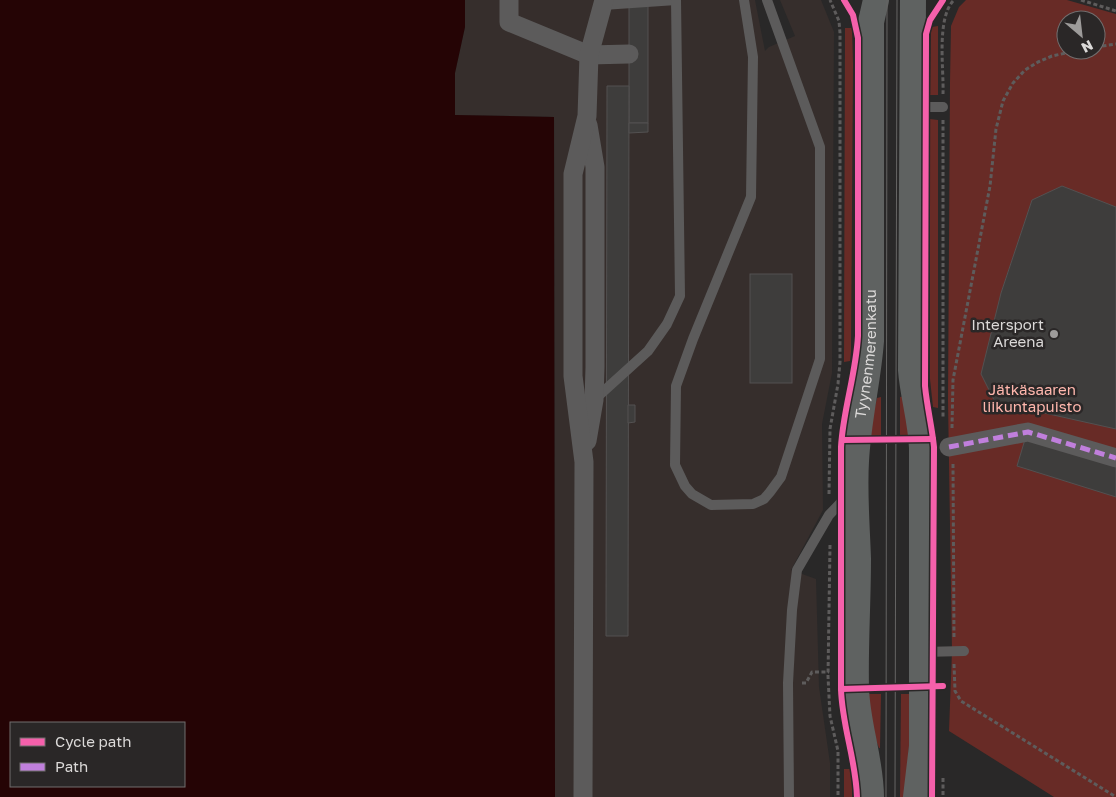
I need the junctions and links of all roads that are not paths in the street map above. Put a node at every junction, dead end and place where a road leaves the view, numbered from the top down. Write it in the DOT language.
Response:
graph roads {
  1 [pos="508,0"];
  2 [pos="676,0"];
  3 [pos="744,0"];
  4 [pos="767,0"];
  5 [pos="912,0"];
  6 [pos="604,2"];
  7 [pos="870,7"];
  8 [pos="629,54"];
  9 [pos="589,55"];
  10 [pos="912,107"];
  11 [pos="943,107"];
  12 [pos="587,116"];
  13 [pos="594,400"];
  14 [pos="951,453"];
  15 [pos="1116,458"];
  16 [pos="584,462"];
  17 [pos="856,486"];
  18 [pos="959,651"];
  19 [pos="922,652"];
  20 [pos="583,797"];
  21 [pos="789,797"];
  22 [pos="871,797"];
  23 [pos="916,797"];
  1 -- 9 [label="street"];
  2 -- 6 [label="lane"];
  2 -- 13 [label="lane"];
  3 -- 4 [label="lane"];
  5 -- 10 [label="main road"];
  6 -- 9 [label="street"];
  7 -- 17 [label="main road, Tyynenmerenkatu"];
  8 -- 9 [label="street"];
  9 -- 12 [label="street"];
  10 -- 11 [label="lane"];
  10 -- 19 [label="main road"];
  12 -- 13 [label="street"];
  12 -- 16 [label="street"];
  13 -- 16 [label="street"];
  14 -- 15 [label="street"];
  16 -- 20 [label="street"];
  17 -- 21 [label="lane"];
  17 -- 22 [label="main road, Tyynenmerenkatu"];
  18 -- 19 [label="lane"];
  19 -- 23 [label="main road"];
}
